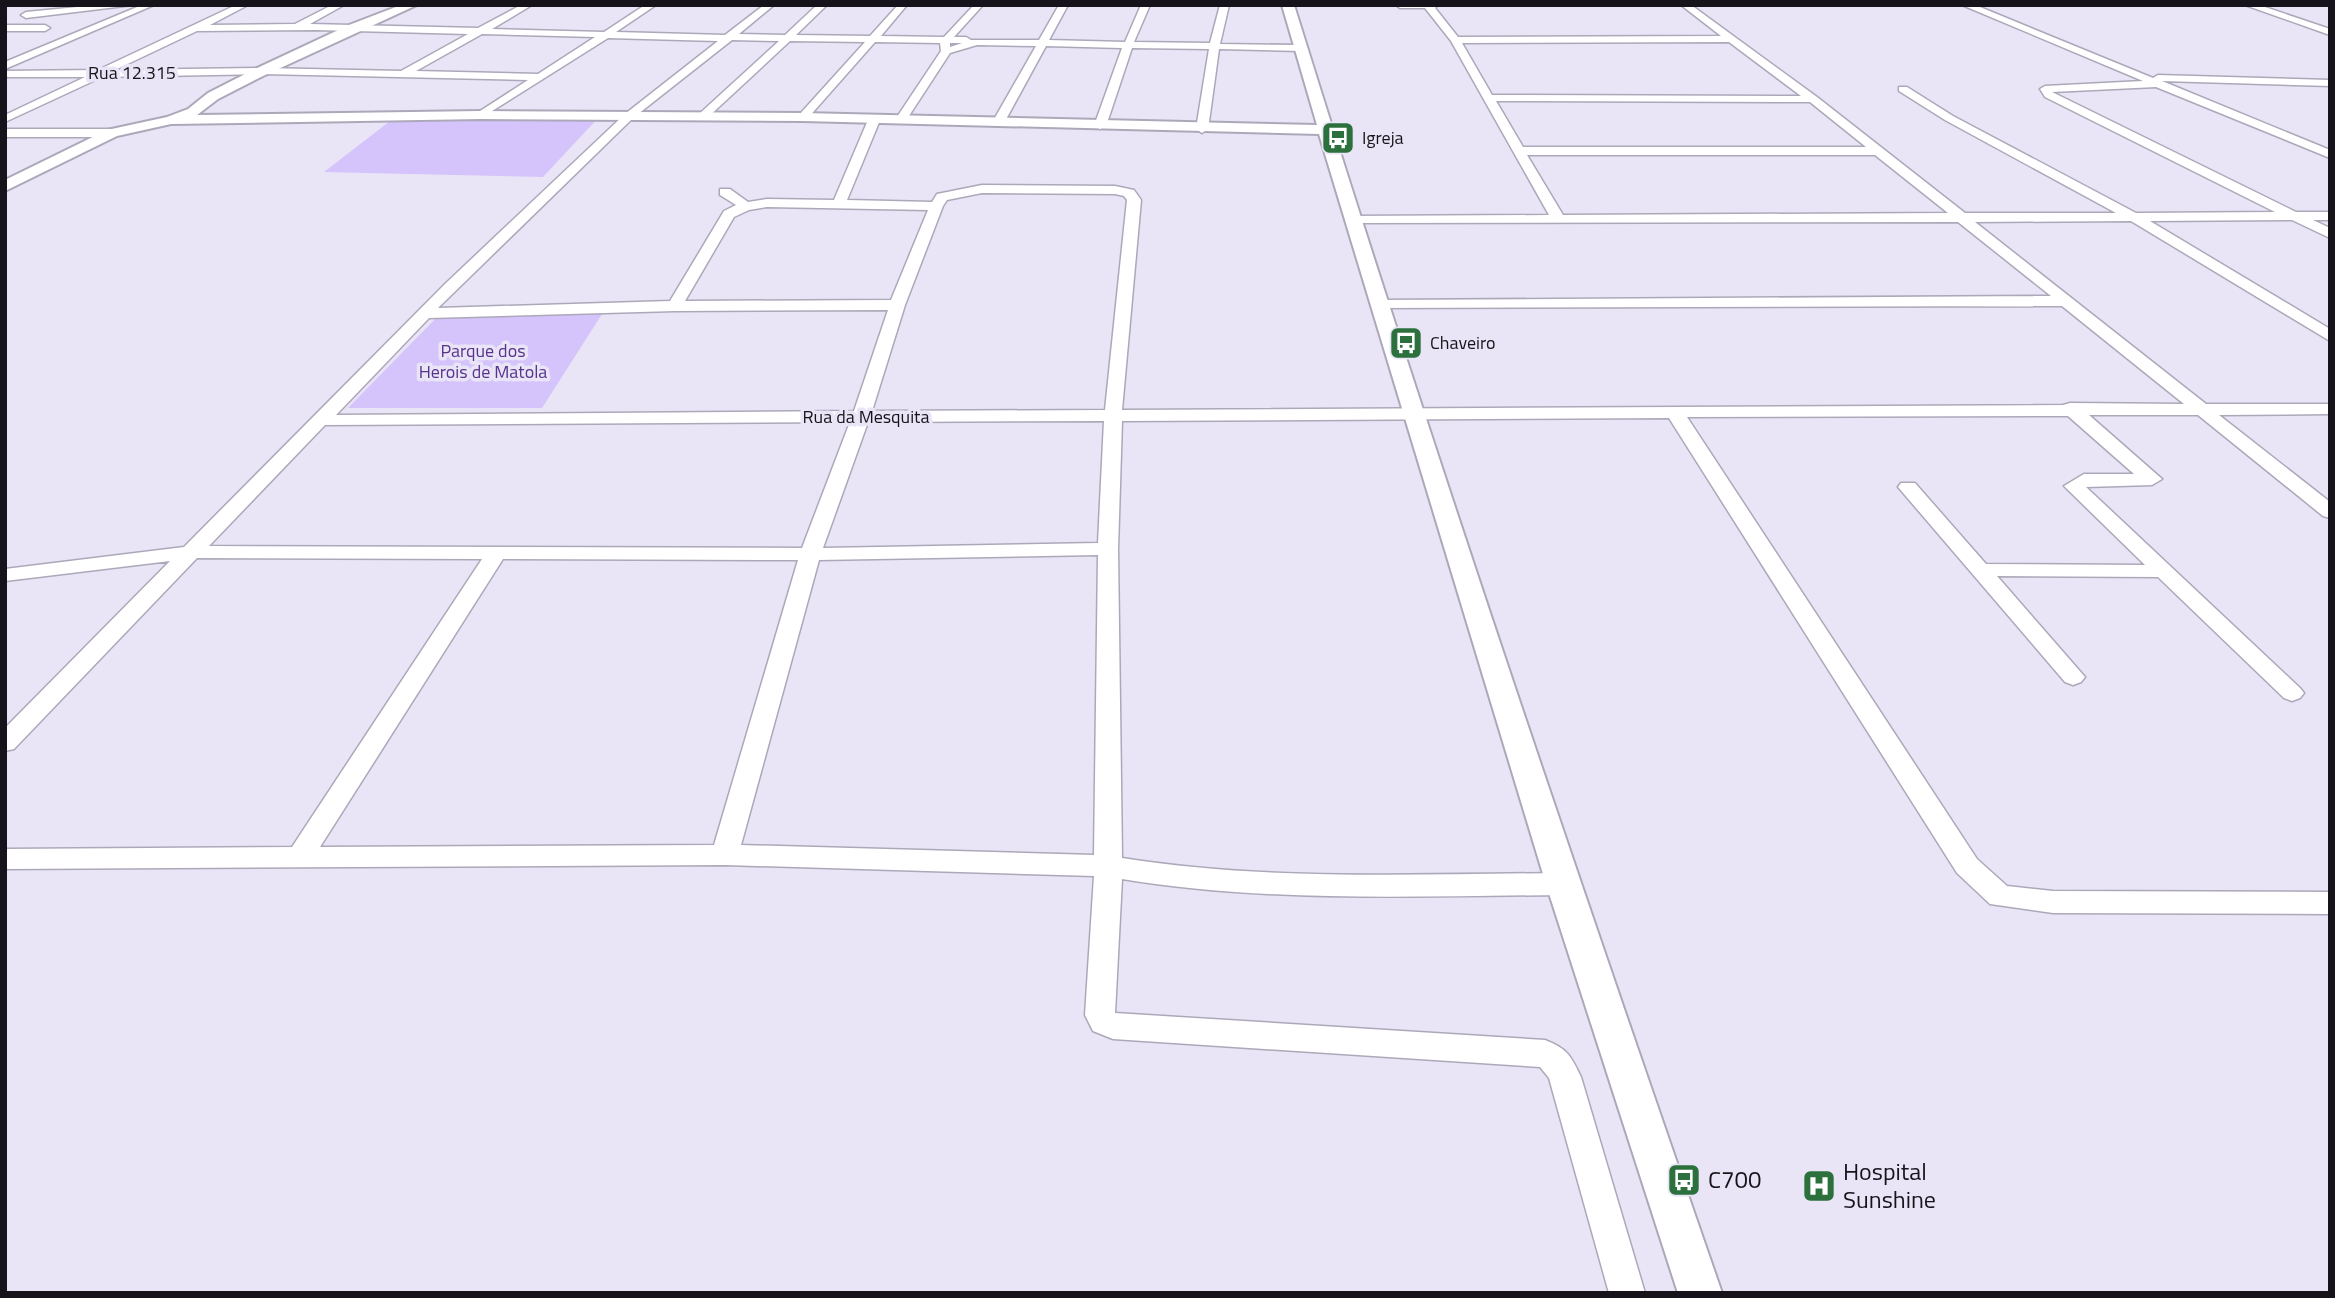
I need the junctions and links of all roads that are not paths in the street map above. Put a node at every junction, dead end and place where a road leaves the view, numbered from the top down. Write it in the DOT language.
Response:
graph roads {
  1 [pos="43,5"];
  2 [pos="129,5"];
  3 [pos="150,5"];
  4 [pos="244,5"];
  5 [pos="340,5"];
  6 [pos="412,5"];
  7 [pos="528,5"];
  8 [pos="652,5"];
  9 [pos="770,5"];
  10 [pos="822,5"];
  11 [pos="903,5"];
  12 [pos="979,5"];
  13 [pos="1064,5"];
  14 [pos="1146,5"];
  15 [pos="1225,5"];
  16 [pos="1288,5"];
  17 [pos="1401,5"];
  18 [pos="1428,5"];
  19 [pos="1434,5"];
  20 [pos="1685,5"];
  21 [pos="1966,5"];
  22 [pos="2249,5"];
  23 [pos="26,15"];
  24 [pos="5,22"];
  25 [pos="298,26"];
  26 [pos="5,28"];
  27 [pos="56,28"];
  28 [pos="69,28"];
  29 [pos="94,28"];
  30 [pos="197,28"];
  31 [pos="354,28"];
  32 [pos="2330,32"];
  33 [pos="480,33"];
  34 [pos="603,36"];
  35 [pos="728,37"];
  36 [pos="786,38"];
  37 [pos="872,39"];
  38 [pos="1734,39"];
  39 [pos="1455,40"];
  40 [pos="1042,44"];
  41 [pos="947,45"];
  42 [pos="1128,45"];
  43 [pos="1214,47"];
  44 [pos="1300,48"];
  45 [pos="5,66"];
  46 [pos="261,72"];
  47 [pos="99,73"];
  48 [pos="5,74"];
  49 [pos="400,75"];
  50 [pos="538,77"];
  51 [pos="2146,77"];
  52 [pos="2290,82"];
  53 [pos="2330,83"];
  54 [pos="2161,84"];
  55 [pos="1903,89"];
  56 [pos="2330,97"];
  57 [pos="1489,99"];
  58 [pos="1813,99"];
  59 [pos="481,115"];
  60 [pos="629,116"];
  61 [pos="702,117"];
  62 [pos="803,117"];
  63 [pos="5,119"];
  64 [pos="171,120"];
  65 [pos="874,120"];
  66 [pos="901,120"];
  67 [pos="998,123"];
  68 [pos="1100,126"];
  69 [pos="1202,129"];
  70 [pos="1325,130"];
  71 [pos="5,133"];
  72 [pos="112,133"];
  73 [pos="1518,151"];
  74 [pos="1878,151"];
  75 [pos="2330,154"];
  76 [pos="5,186"];
  77 [pos="725,192"];
  78 [pos="839,204"];
  79 [pos="746,206"];
  80 [pos="936,206"];
  81 [pos="2134,216"];
  82 [pos="2292,216"];
  83 [pos="2330,216"];
  84 [pos="1960,218"];
  85 [pos="1558,219"];
  86 [pos="1352,220"];
  87 [pos="2330,234"];
  88 [pos="2064,301"];
  89 [pos="897,305"];
  90 [pos="1379,305"];
  91 [pos="675,306"];
  92 [pos="425,313"];
  93 [pos="2330,335"];
  94 [pos="2070,408"];
  95 [pos="2330,409"];
  96 [pos="2201,410"];
  97 [pos="1675,413"];
  98 [pos="1413,414"];
  99 [pos="1113,415"];
  100 [pos="861,417"];
  101 [pos="318,420"];
  102 [pos="1908,487"];
  103 [pos="2330,512"];
  104 [pos="1108,549"];
  105 [pos="193,552"];
  106 [pos="497,552"];
  107 [pos="810,554"];
  108 [pos="1978,570"];
  109 [pos="2162,571"];
  110 [pos="5,575"];
  111 [pos="2073,677"];
  112 [pos="2292,693"];
  113 [pos="5,743"];
  114 [pos="725,855"];
  115 [pos="300,858"];
  116 [pos="5,859"];
  117 [pos="1108,866"];
  118 [pos="1563,884"];
  119 [pos="2330,903"];
  120 [pos="1627,1293"];
  121 [pos="1700,1293"];
  1 -- 23 [label="street"];
  2 -- 23 [label="street"];
  3 -- 29 [label="street"];
  4 -- 30 [label="street"];
  5 -- 25 [label="street"];
  6 -- 31 [label="street"];
  7 -- 33 [label="street"];
  8 -- 34 [label="street"];
  9 -- 35 [label="street"];
  10 -- 36 [label="street"];
  11 -- 37 [label="street"];
  12 -- 41 [label="street"];
  13 -- 40 [label="street"];
  14 -- 42 [label="street"];
  15 -- 43 [label="street"];
  16 -- 44 [label="street"];
  17 -- 18 [label="street"];
  18 -- 19 [label="street"];
  18 -- 39 [label="street"];
  20 -- 38 [label="street"];
  21 -- 51 [label="street"];
  22 -- 32 [label="street"];
  23 -- 24 [label="street"];
  25 -- 30 [label="street"];
  25 -- 31 [label="street"];
  26 -- 27 [label="street"];
  28 -- 29 [label="street"];
  29 -- 45 [label="street"];
  30 -- 47 [label="street"];
  31 -- 33 [label="street"];
  31 -- 46 [label="street"];
  33 -- 34 [label="street"];
  33 -- 49 [label="street"];
  34 -- 35 [label="street"];
  34 -- 50 [label="street"];
  35 -- 36 [label="street"];
  35 -- 60 [label="street"];
  36 -- 37 [label="street"];
  36 -- 61 [label="street"];
  37 -- 41 [label="street"];
  37 -- 62 [label="street"];
  38 -- 39 [label="street"];
  38 -- 58 [label="street"];
  39 -- 57 [label="street"];
  40 -- 41 [label="street"];
  40 -- 42 [label="street"];
  40 -- 67 [label="street"];
  41 -- 66 [label="street"];
  42 -- 43 [label="street"];
  42 -- 68 [label="street"];
  43 -- 44 [label="street"];
  43 -- 69 [label="street"];
  44 -- 70 [label="street"];
  46 -- 47 [label="street, Rua 12.315"];
  46 -- 49 [label="street, Rua 12.315"];
  46 -- 64 [label="street"];
  47 -- 48 [label="street, Rua 12.315"];
  47 -- 63 [label="street"];
  49 -- 50 [label="street, Rua 12.315"];
  50 -- 59 [label="street"];
  51 -- 52 [label="street"];
  51 -- 54 [label="street"];
  52 -- 53 [label="street"];
  52 -- 56 [label="street"];
  54 -- 75 [label="street"];
  54 -- 82 [label="street"];
  55 -- 81 [label="street"];
  57 -- 58 [label="street"];
  57 -- 73 [label="street"];
  58 -- 74 [label="street"];
  59 -- 60 [label="street"];
  59 -- 64 [label="street"];
  60 -- 61 [label="street"];
  60 -- 92 [label="street"];
  61 -- 62 [label="street"];
  62 -- 65 [label="street"];
  64 -- 72 [label="street"];
  65 -- 66 [label="street"];
  65 -- 78 [label="street"];
  66 -- 67 [label="street"];
  67 -- 68 [label="street"];
  68 -- 69 [label="street"];
  69 -- 70 [label="street"];
  70 -- 86 [label="street"];
  71 -- 72 [label="street"];
  72 -- 76 [label="street"];
  73 -- 74 [label="street"];
  73 -- 85 [label="street"];
  74 -- 84 [label="street"];
  77 -- 79 [label="street"];
  78 -- 79 [label="street"];
  78 -- 80 [label="street"];
  79 -- 91 [label="street"];
  80 -- 89 [label="street"];
  80 -- 99 [label="street"];
  81 -- 82 [label="street"];
  81 -- 84 [label="street"];
  81 -- 93 [label="street"];
  82 -- 83 [label="street"];
  82 -- 87 [label="street"];
  84 -- 85 [label="street"];
  84 -- 88 [label="street"];
  85 -- 86 [label="street"];
  86 -- 90 [label="street"];
  88 -- 90 [label="street"];
  88 -- 96 [label="street"];
  89 -- 91 [label="street"];
  89 -- 100 [label="street"];
  90 -- 98 [label="street"];
  91 -- 92 [label="street"];
  92 -- 101 [label="street"];
  94 -- 96 [label="street"];
  94 -- 97 [label="street"];
  94 -- 109 [label="street"];
  95 -- 96 [label="street"];
  96 -- 103 [label="street"];
  97 -- 98 [label="street"];
  97 -- 119 [label="street"];
  98 -- 99 [label="street, Rua da Mesquita"];
  98 -- 118 [label="street"];
  99 -- 100 [label="street, Rua da Mesquita"];
  99 -- 104 [label="street"];
  100 -- 101 [label="street, Rua da Mesquita"];
  100 -- 107 [label="street"];
  101 -- 105 [label="street"];
  102 -- 108 [label="street"];
  104 -- 107 [label="street"];
  104 -- 117 [label="street"];
  105 -- 106 [label="street"];
  105 -- 110 [label="street"];
  105 -- 113 [label="street"];
  106 -- 107 [label="street"];
  106 -- 115 [label="street"];
  107 -- 114 [label="street"];
  108 -- 109 [label="street"];
  108 -- 111 [label="street"];
  109 -- 112 [label="street"];
  114 -- 115 [label="street"];
  114 -- 117 [label="street"];
  115 -- 116 [label="street"];
  117 -- 118 [label="street"];
  117 -- 120 [label="street"];
  118 -- 121 [label="street"];
}
